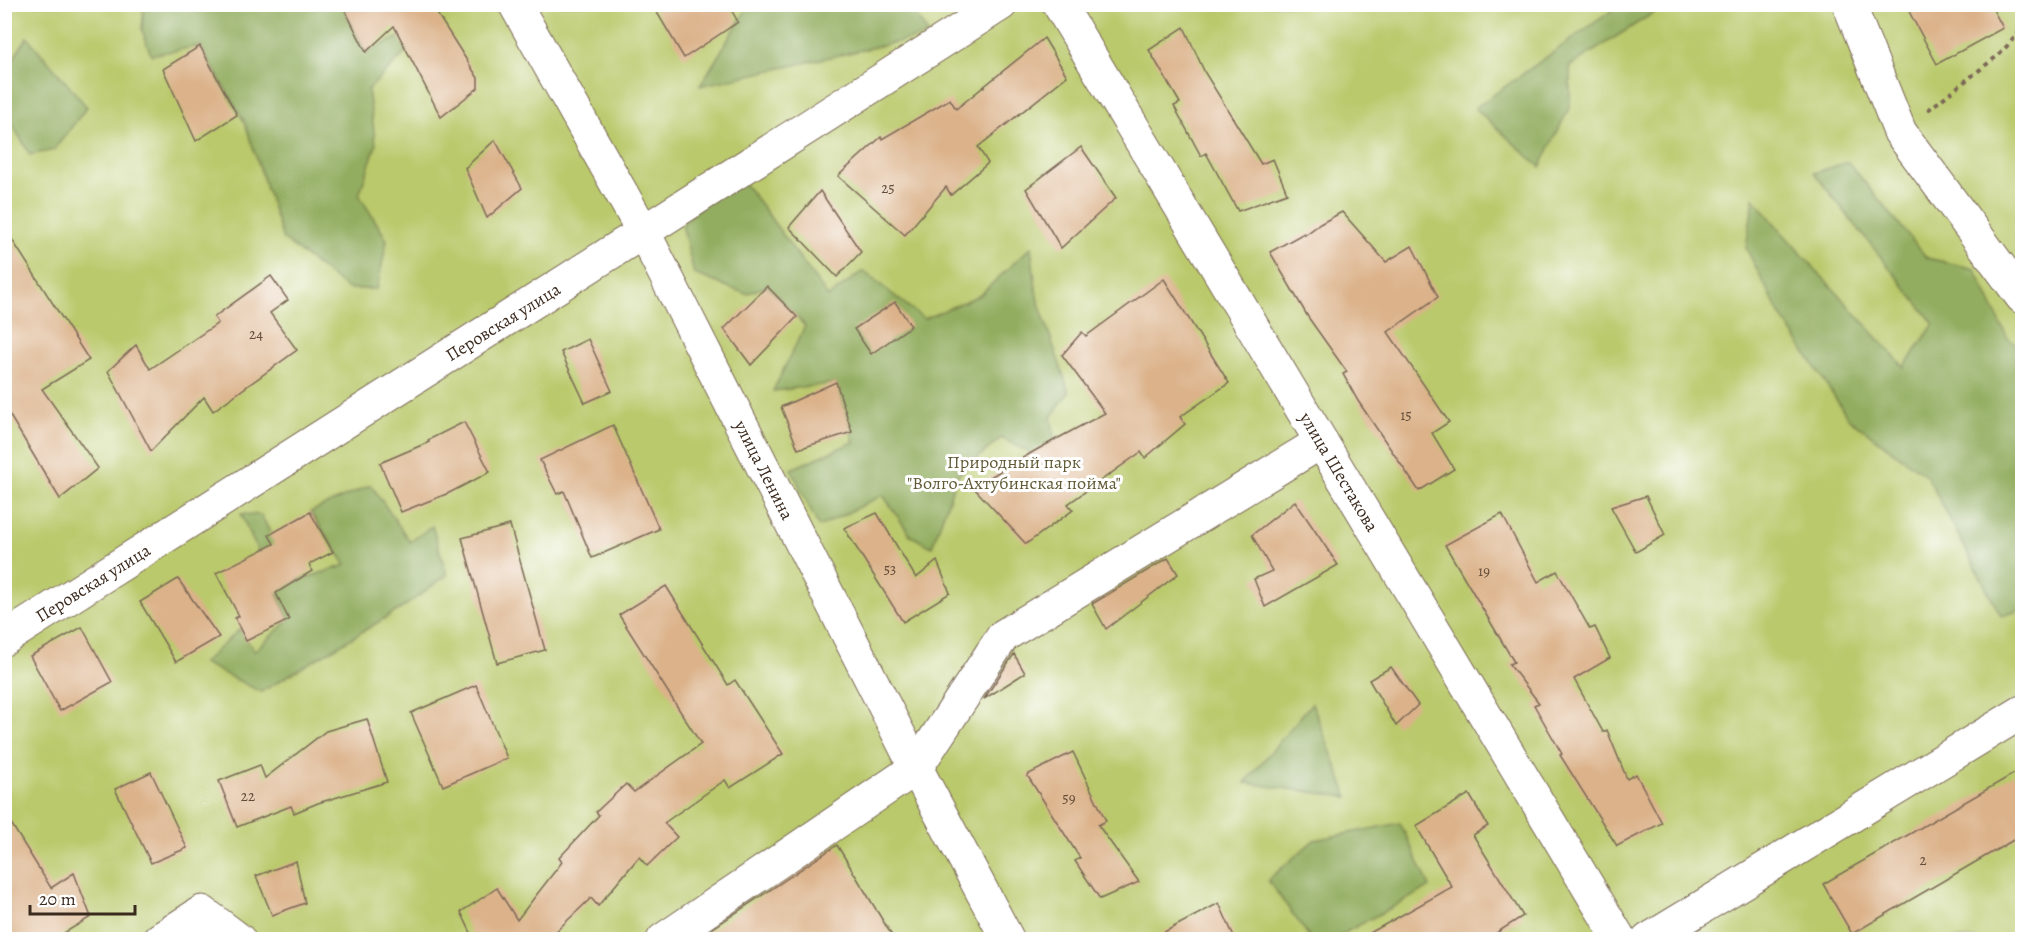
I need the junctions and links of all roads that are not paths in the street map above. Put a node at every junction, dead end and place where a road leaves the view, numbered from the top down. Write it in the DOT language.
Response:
graph roads {
  1 [pos="515,4"];
  2 [pos="1001,4"];
  3 [pos="1059,4"];
  4 [pos="1849,4"];
  5 [pos="644,233"];
  6 [pos="2022,297"];
  7 [pos="1321,442"];
  8 [pos="4,639"];
  9 [pos="2022,712"];
  10 [pos="916,768"];
  11 [pos="159,939"];
  12 [pos="239,939"];
  13 [pos="663,939"];
  14 [pos="1008,939"];
  15 [pos="1620,939"];
  16 [pos="1648,939"];
  1 -- 5 [label="street, улица Ленина"];
  2 -- 5 [label="street, Перовская улица"];
  3 -- 7 [label="street, улица Шестакова"];
  4 -- 6 [label="street"];
  5 -- 8 [label="street, Перовская улица"];
  5 -- 10 [label="street, улица Ленина"];
  7 -- 10 [label="street"];
  7 -- 15 [label="street, улица Шестакова"];
  9 -- 16 [label="street"];
  10 -- 13 [label="street"];
  10 -- 14 [label="street, улица Ленина"];
  11 -- 12 [label="street"];
}
